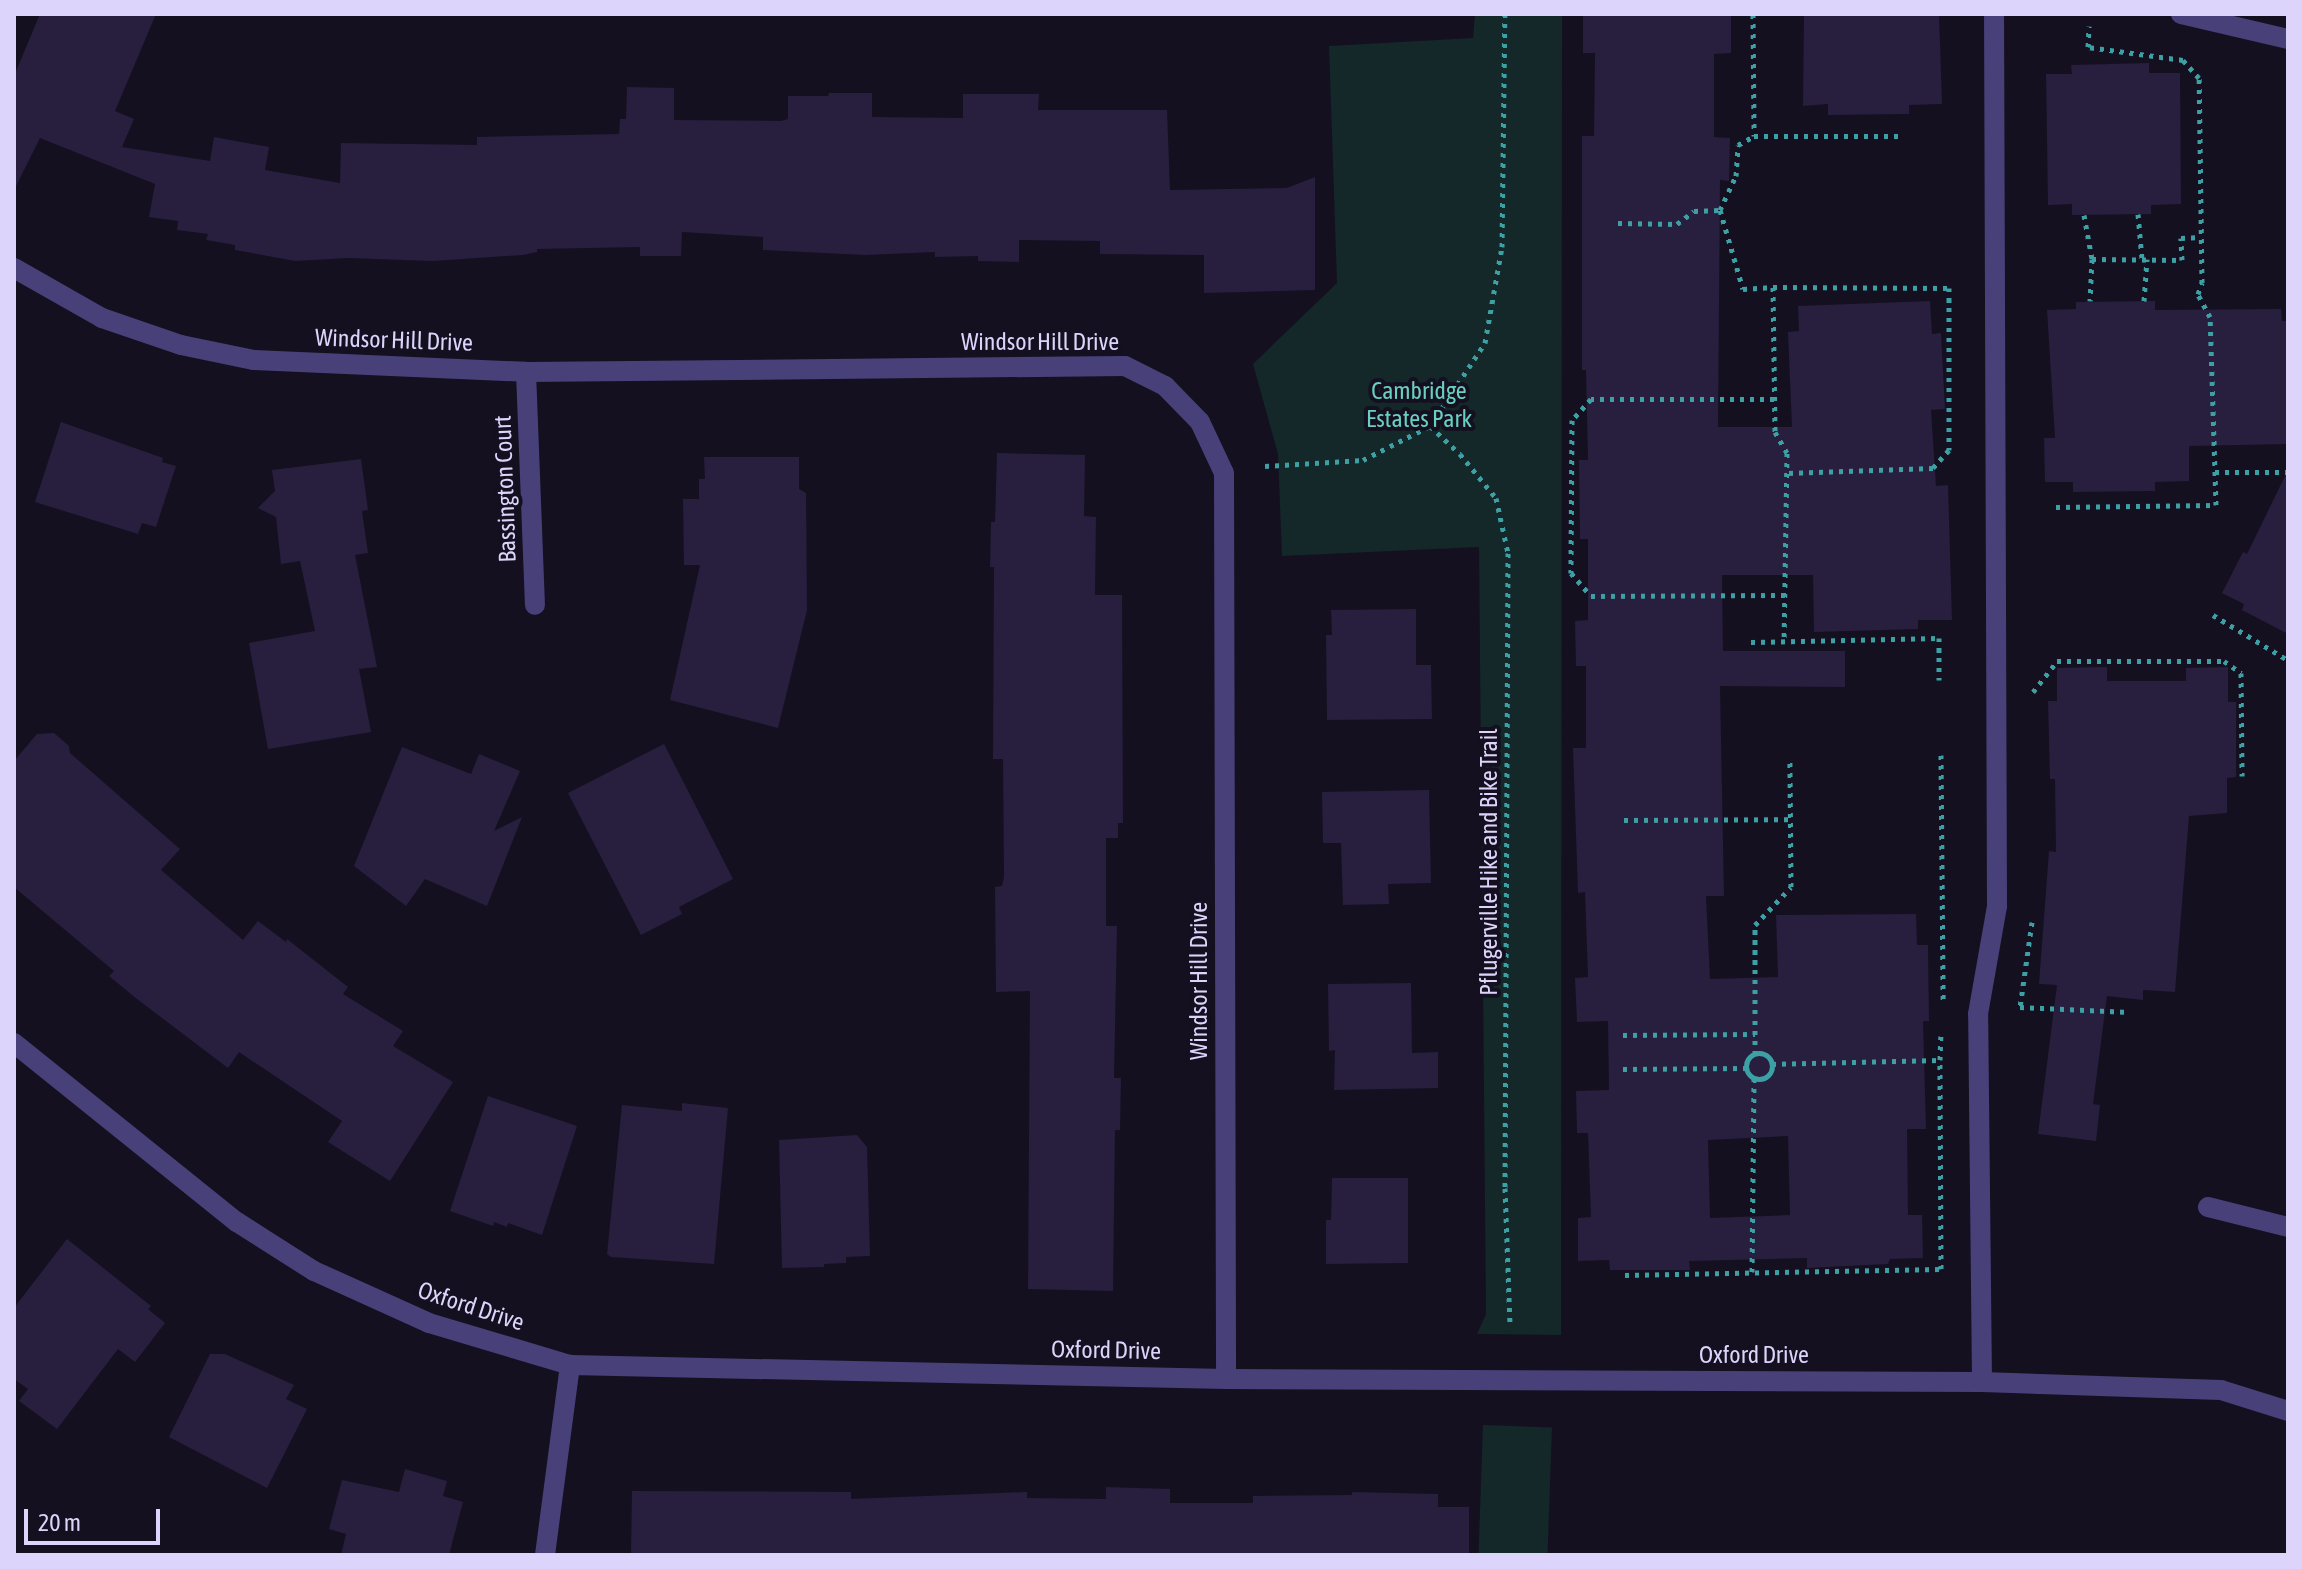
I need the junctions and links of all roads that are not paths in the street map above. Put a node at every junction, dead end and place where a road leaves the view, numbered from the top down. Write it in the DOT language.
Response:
graph roads {
  1 [pos="1994,14"];
  2 [pos="2181,14"];
  3 [pos="2288,39"];
  4 [pos="14,268"];
  5 [pos="526,372"];
  6 [pos="535,605"];
  7 [pos="14,1043"];
  8 [pos="2208,1207"];
  9 [pos="2288,1227"];
  10 [pos="570,1365"];
  11 [pos="1226,1379"];
  12 [pos="1982,1382"];
  13 [pos="2288,1411"];
  14 [pos="545,1555"];
  1 -- 12 [label="street"];
  2 -- 3 [label="street"];
  4 -- 5 [label="street, Windsor Hill Drive"];
  5 -- 6 [label="street, Bassington Court"];
  5 -- 11 [label="street, Windsor Hill Drive"];
  7 -- 10 [label="street, Oxford Drive"];
  8 -- 9 [label="street"];
  10 -- 11 [label="street, Oxford Drive"];
  10 -- 14 [label="street"];
  11 -- 12 [label="street, Oxford Drive"];
  12 -- 13 [label="street, Oxford Drive"];
}
